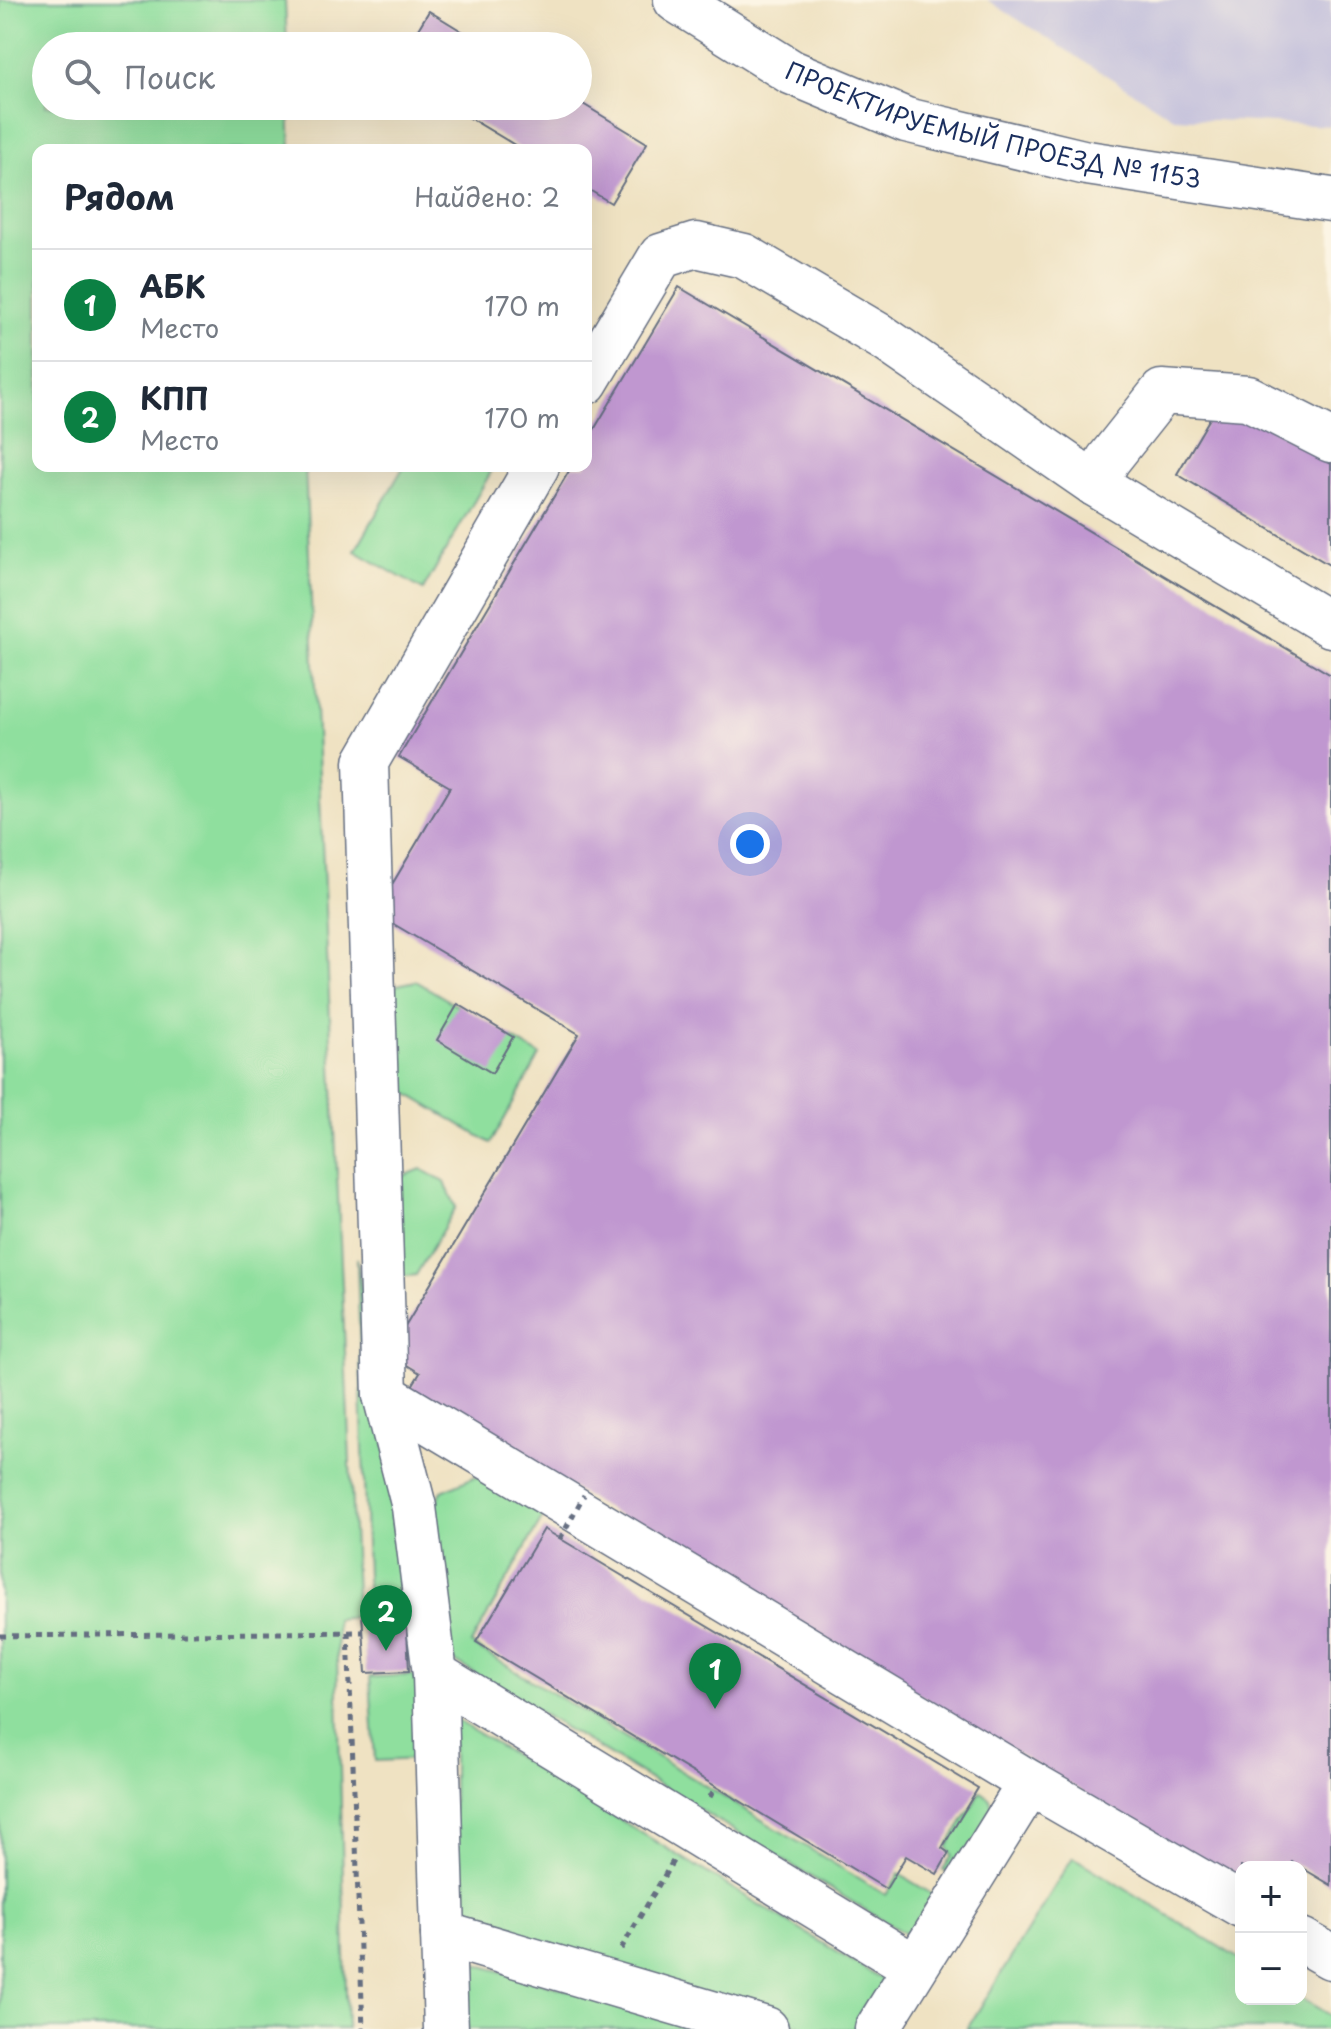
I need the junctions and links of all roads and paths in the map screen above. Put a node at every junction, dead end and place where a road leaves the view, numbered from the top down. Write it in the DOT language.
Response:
graph roads {
  1 [pos="676,0"];
  2 [pos="1331,200"];
  3 [pos="592,372"];
  4 [pos="1331,440"];
  5 [pos="534,472"];
  6 [pos="1095,484"];
  7 [pos="1331,625"];
  8 [pos="385,1395"];
  9 [pos="584,1495"];
  10 [pos="560,1539"];
  11 [pos="348,1632"];
  12 [pos="363,1632"];
  13 [pos="0,1636"];
  14 [pos="435,1674"];
  15 [pos="1030,1783"];
  16 [pos="690,1830"];
  17 [pos="1235,1902"];
  18 [pos="443,1934"];
  19 [pos="1307,1943"];
  20 [pos="1331,1957"];
  21 [pos="915,1967"];
  22 [pos="602,1981"];
  23 [pos="363,2029"];
  24 [pos="446,2029"];
  25 [pos="766,2029"];
  26 [pos="877,2029"];
  1 -- 2 [label="street, ПРОЕКТИРУЕМЫЙ ПРОЕЗД № 1153"];
  3 -- 6 [label="street"];
  4 -- 6 [label="street"];
  5 -- 8 [label="street"];
  6 -- 7 [label="street"];
  8 -- 14 [label="street"];
  8 -- 15 [label="street"];
  9 -- 10 [label="path, bridge"];
  11 -- 12 [label="path"];
  11 -- 13 [label="path"];
  11 -- 23 [label="path"];
  14 -- 16 [label="street"];
  14 -- 18 [label="street"];
  15 -- 17 [label="street"];
  15 -- 21 [label="street"];
  16 -- 21 [label="street"];
  16 -- 22 [label="path"];
  18 -- 22 [label="street"];
  18 -- 24 [label="street"];
  19 -- 20 [label="street"];
  21 -- 26 [label="street"];
  22 -- 25 [label="street"];
}
